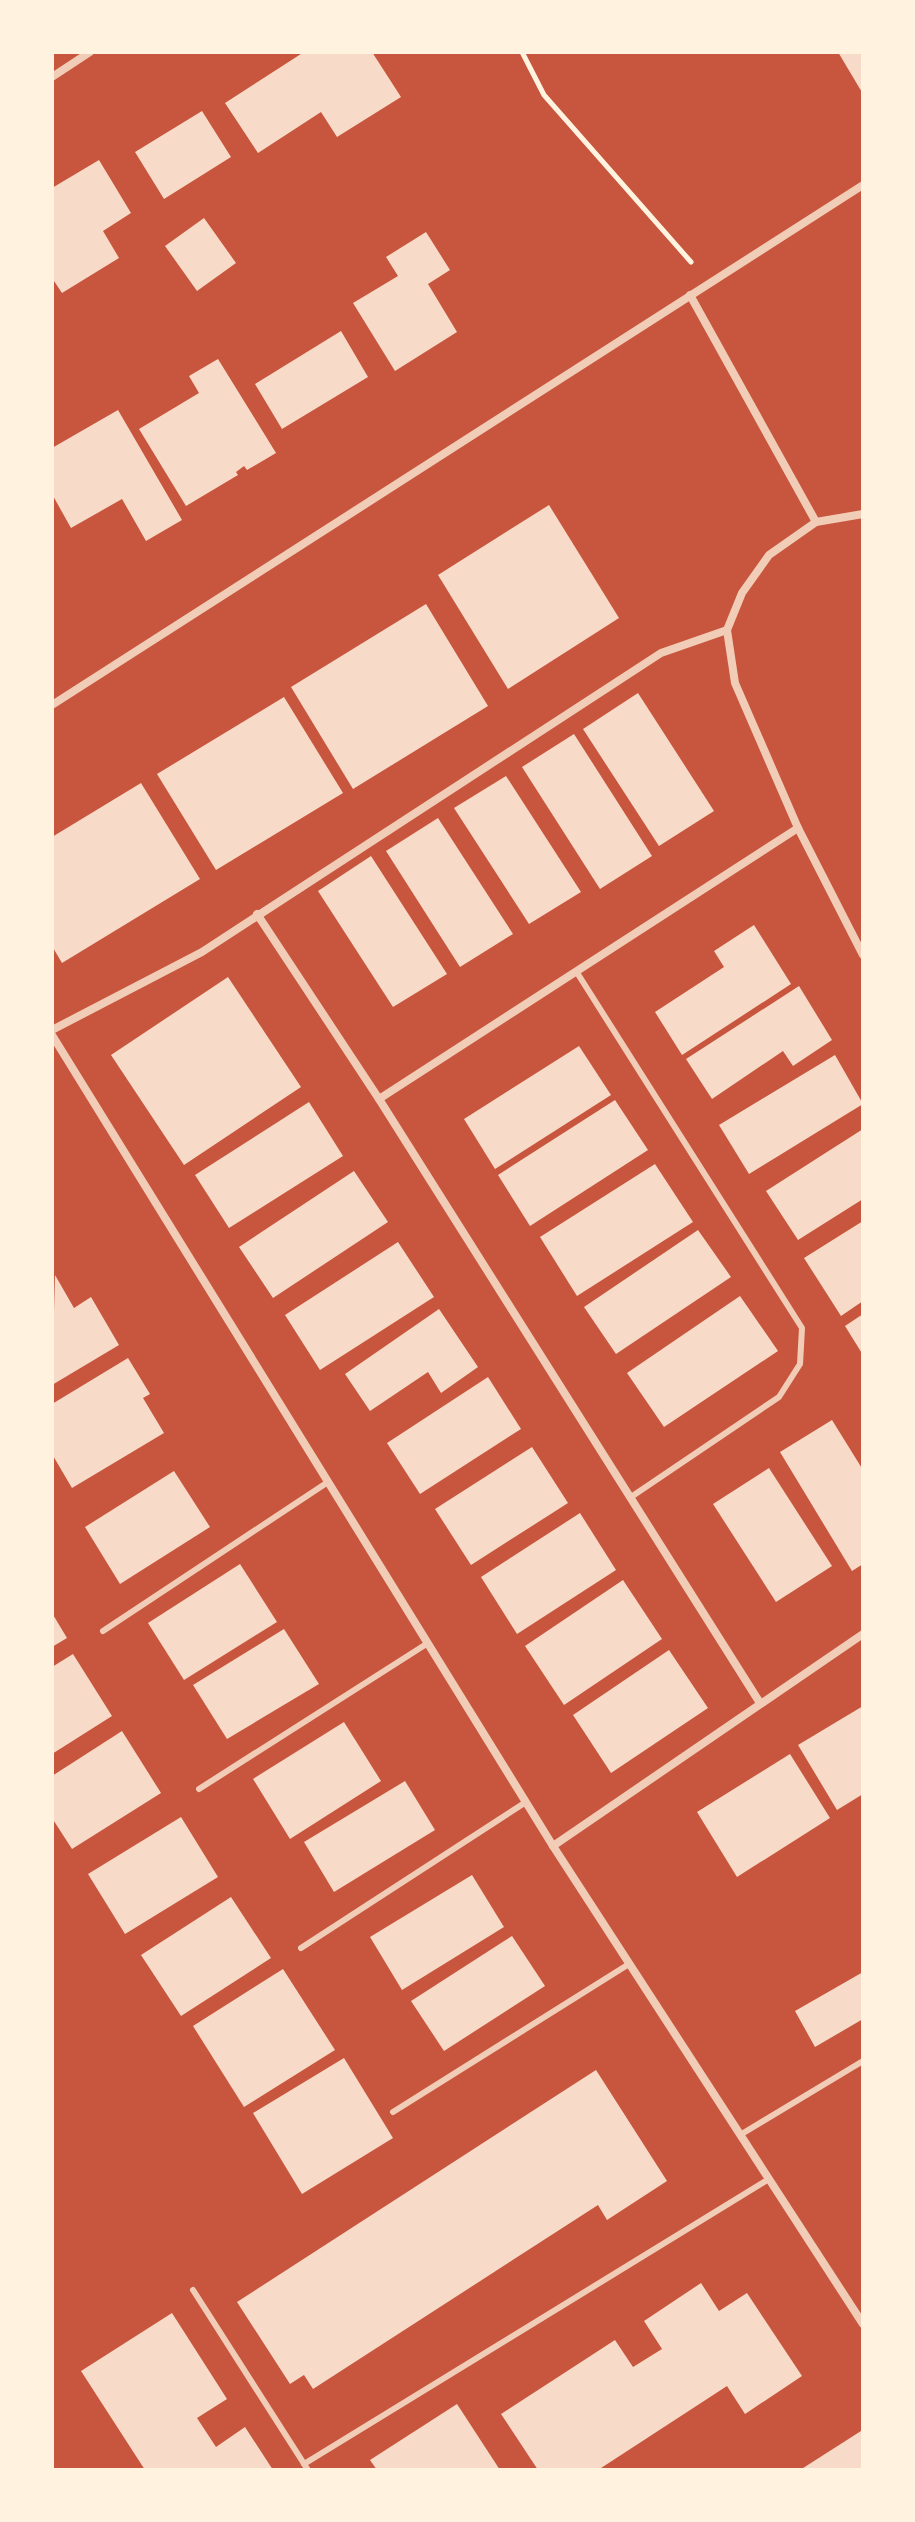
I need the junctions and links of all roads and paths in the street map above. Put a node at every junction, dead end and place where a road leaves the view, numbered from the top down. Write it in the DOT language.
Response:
graph roads {
  1 [pos="90,52"];
  2 [pos="522,52"];
  3 [pos="52,77"];
  4 [pos="863,185"];
  5 [pos="709,283"];
  6 [pos="690,295"];
  7 [pos="863,514"];
  8 [pos="816,522"];
  9 [pos="727,630"];
  10 [pos="52,705"];
  11 [pos="798,828"];
  12 [pos="257,914"];
  13 [pos="863,955"];
  14 [pos="576,971"];
  15 [pos="52,1032"];
  16 [pos="379,1099"];
  17 [pos="328,1482"];
  18 [pos="631,1497"];
  19 [pos="103,1631"];
  20 [pos="863,1634"];
  21 [pos="428,1643"];
  22 [pos="760,1703"];
  23 [pos="199,1789"];
  24 [pos="526,1802"];
  25 [pos="553,1846"];
  26 [pos="301,1948"];
  27 [pos="629,1964"];
  28 [pos="863,2061"];
  29 [pos="393,2112"];
  30 [pos="740,2135"];
  31 [pos="769,2179"];
  32 [pos="193,2290"];
  33 [pos="863,2324"];
  34 [pos="306,2467"];
  1 -- 3 [label="street"];
  2 -- 5 [label="path"];
  4 -- 5 [label="street"];
  5 -- 6 [label="street"];
  6 -- 8 [label="street"];
  6 -- 10 [label="street"];
  7 -- 8 [label="street"];
  8 -- 9 [label="street"];
  9 -- 11 [label="street"];
  9 -- 12 [label="street"];
  11 -- 13 [label="street"];
  11 -- 14 [label="street"];
  12 -- 15 [label="street"];
  12 -- 16 [label="street"];
  14 -- 16 [label="street"];
  14 -- 18 [label="lane"];
  15 -- 17 [label="street"];
  16 -- 18 [label="street"];
  17 -- 19 [label="lane"];
  17 -- 21 [label="street"];
  18 -- 22 [label="street"];
  20 -- 22 [label="street"];
  21 -- 23 [label="lane"];
  21 -- 24 [label="street"];
  22 -- 25 [label="street"];
  24 -- 25 [label="street"];
  24 -- 26 [label="lane"];
  25 -- 27 [label="street"];
  27 -- 29 [label="lane"];
  27 -- 30 [label="street"];
  28 -- 30 [label="lane"];
  30 -- 31 [label="street"];
  31 -- 33 [label="street"];
  31 -- 34 [label="lane"];
  32 -- 34 [label="lane"];
}
